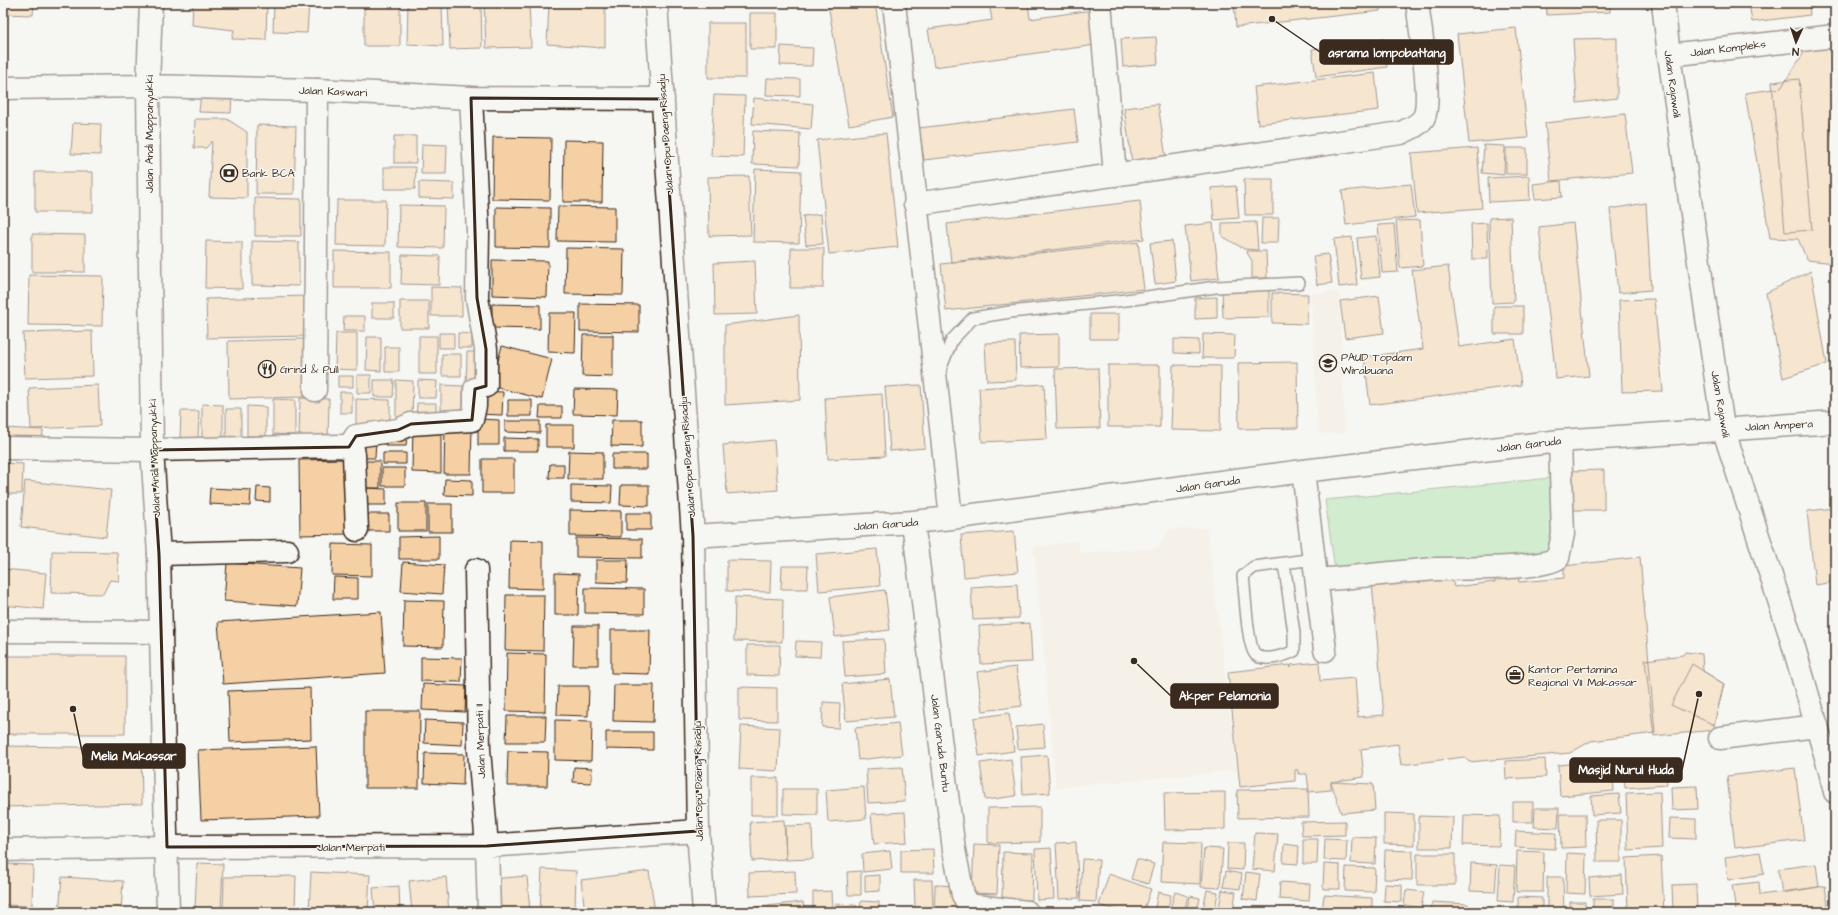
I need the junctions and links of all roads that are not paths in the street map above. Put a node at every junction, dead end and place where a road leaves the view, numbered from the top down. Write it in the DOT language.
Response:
graph roads {
  1 [pos="151,3"];
  2 [pos="656,3"];
  3 [pos="894,3"];
  4 [pos="1100,3"];
  5 [pos="1417,3"];
  6 [pos="1663,3"];
  7 [pos="1835,36"];
  8 [pos="1669,55"];
  9 [pos="148,86"];
  10 [pos="3,88"];
  11 [pos="317,90"];
  12 [pos="472,98"];
  13 [pos="662,99"];
  14 [pos="1115,175"];
  15 [pos="915,204"];
  16 [pos="1299,283"];
  17 [pos="935,380"];
  18 [pos="315,390"];
  19 [pos="1835,422"];
  20 [pos="1723,428"];
  21 [pos="1560,441"];
  22 [pos="348,447"];
  23 [pos="3,448"];
  24 [pos="152,450"];
  25 [pos="1303,471"];
  26 [pos="951,518"];
  27 [pos="914,522"];
  28 [pos="357,530"];
  29 [pos="693,536"];
  30 [pos="287,551"];
  31 [pos="159,554"];
  32 [pos="1314,559"];
  33 [pos="1284,563"];
  34 [pos="476,570"];
  35 [pos="1317,580"];
  36 [pos="3,631"];
  37 [pos="161,632"];
  38 [pos="1325,650"];
  39 [pos="1817,726"];
  40 [pos="1720,738"];
  41 [pos="1833,770"];
  42 [pos="1835,792"];
  43 [pos="698,831"];
  44 [pos="487,846"];
  45 [pos="166,847"];
  46 [pos="3,850"];
  47 [pos="168,912"];
  48 [pos="489,912"];
  49 [pos="704,912"];
  50 [pos="1027,912"];
  1 -- 9 [label="street, Jalan Andi Mappanyukki"];
  2 -- 13 [label="street, Jalan Opu Daeng Risadju"];
  3 -- 15 [label="street"];
  4 -- 14 [label="street"];
  5 -- 14 [label="street"];
  6 -- 8 [label="street, Jalan Rajawali"];
  7 -- 8 [label="street, Jalan Kompleks"];
  8 -- 20 [label="street, Jalan Rajawali"];
  9 -- 10 [label="street, Jalan Kaswari"];
  9 -- 11 [label="street, Jalan Kaswari"];
  9 -- 24 [label="street, Jalan Andi Mappanyukki"];
  11 -- 12 [label="street, Jalan Kaswari"];
  11 -- 18 [label="street"];
  12 -- 13 [label="street, Jalan Kaswari"];
  12 -- 22 [label="street"];
  13 -- 29 [label="street, Jalan Opu Daeng Risadju"];
  14 -- 15 [label="street"];
  15 -- 17 [label="street"];
  16 -- 17 [label="lane"];
  17 -- 26 [label="street"];
  19 -- 20 [label="street, Jalan Ampera"];
  20 -- 21 [label="street, Jalan Garuda"];
  20 -- 39 [label="street, Jalan Rajawali"];
  21 -- 25 [label="street, Jalan Garuda"];
  21 -- 35 [label="street"];
  22 -- 24 [label="street"];
  22 -- 28 [label="street"];
  23 -- 24 [label="street"];
  24 -- 31 [label="street, Jalan Andi Mappanyukki"];
  25 -- 26 [label="street, Jalan Garuda"];
  25 -- 32 [label="street"];
  26 -- 27 [label="street, Jalan Garuda"];
  27 -- 29 [label="street, Jalan Garuda"];
  27 -- 50 [label="street, Jalan Garuda Buntu"];
  29 -- 43 [label="street, Jalan Opu Daeng Risadju"];
  30 -- 31 [label="street"];
  31 -- 37 [label="street, Jalan Andi Mappanyukki"];
  32 -- 33 [label="lane"];
  32 -- 35 [label="street"];
  33 -- 33 [label="lane"];
  34 -- 44 [label="street, Jalan Merpati II"];
  35 -- 38 [label="street"];
  36 -- 37 [label="street"];
  37 -- 45 [label="street, Jalan Andi Mappanyukki"];
  39 -- 40 [label="street"];
  39 -- 41 [label="street, Jalan Rajawali"];
  41 -- 42 [label="street, Jalan Rajawali"];
  43 -- 44 [label="street, Jalan Merpati"];
  43 -- 49 [label="street, Jalan Opu Daeng Risadju"];
  44 -- 45 [label="street, Jalan Merpati"];
  44 -- 48 [label="street, Jalan Merpati II"];
  45 -- 46 [label="street, Jalan Merpati"];
  45 -- 47 [label="street, Jalan Andi Mappanyukki"];
}
